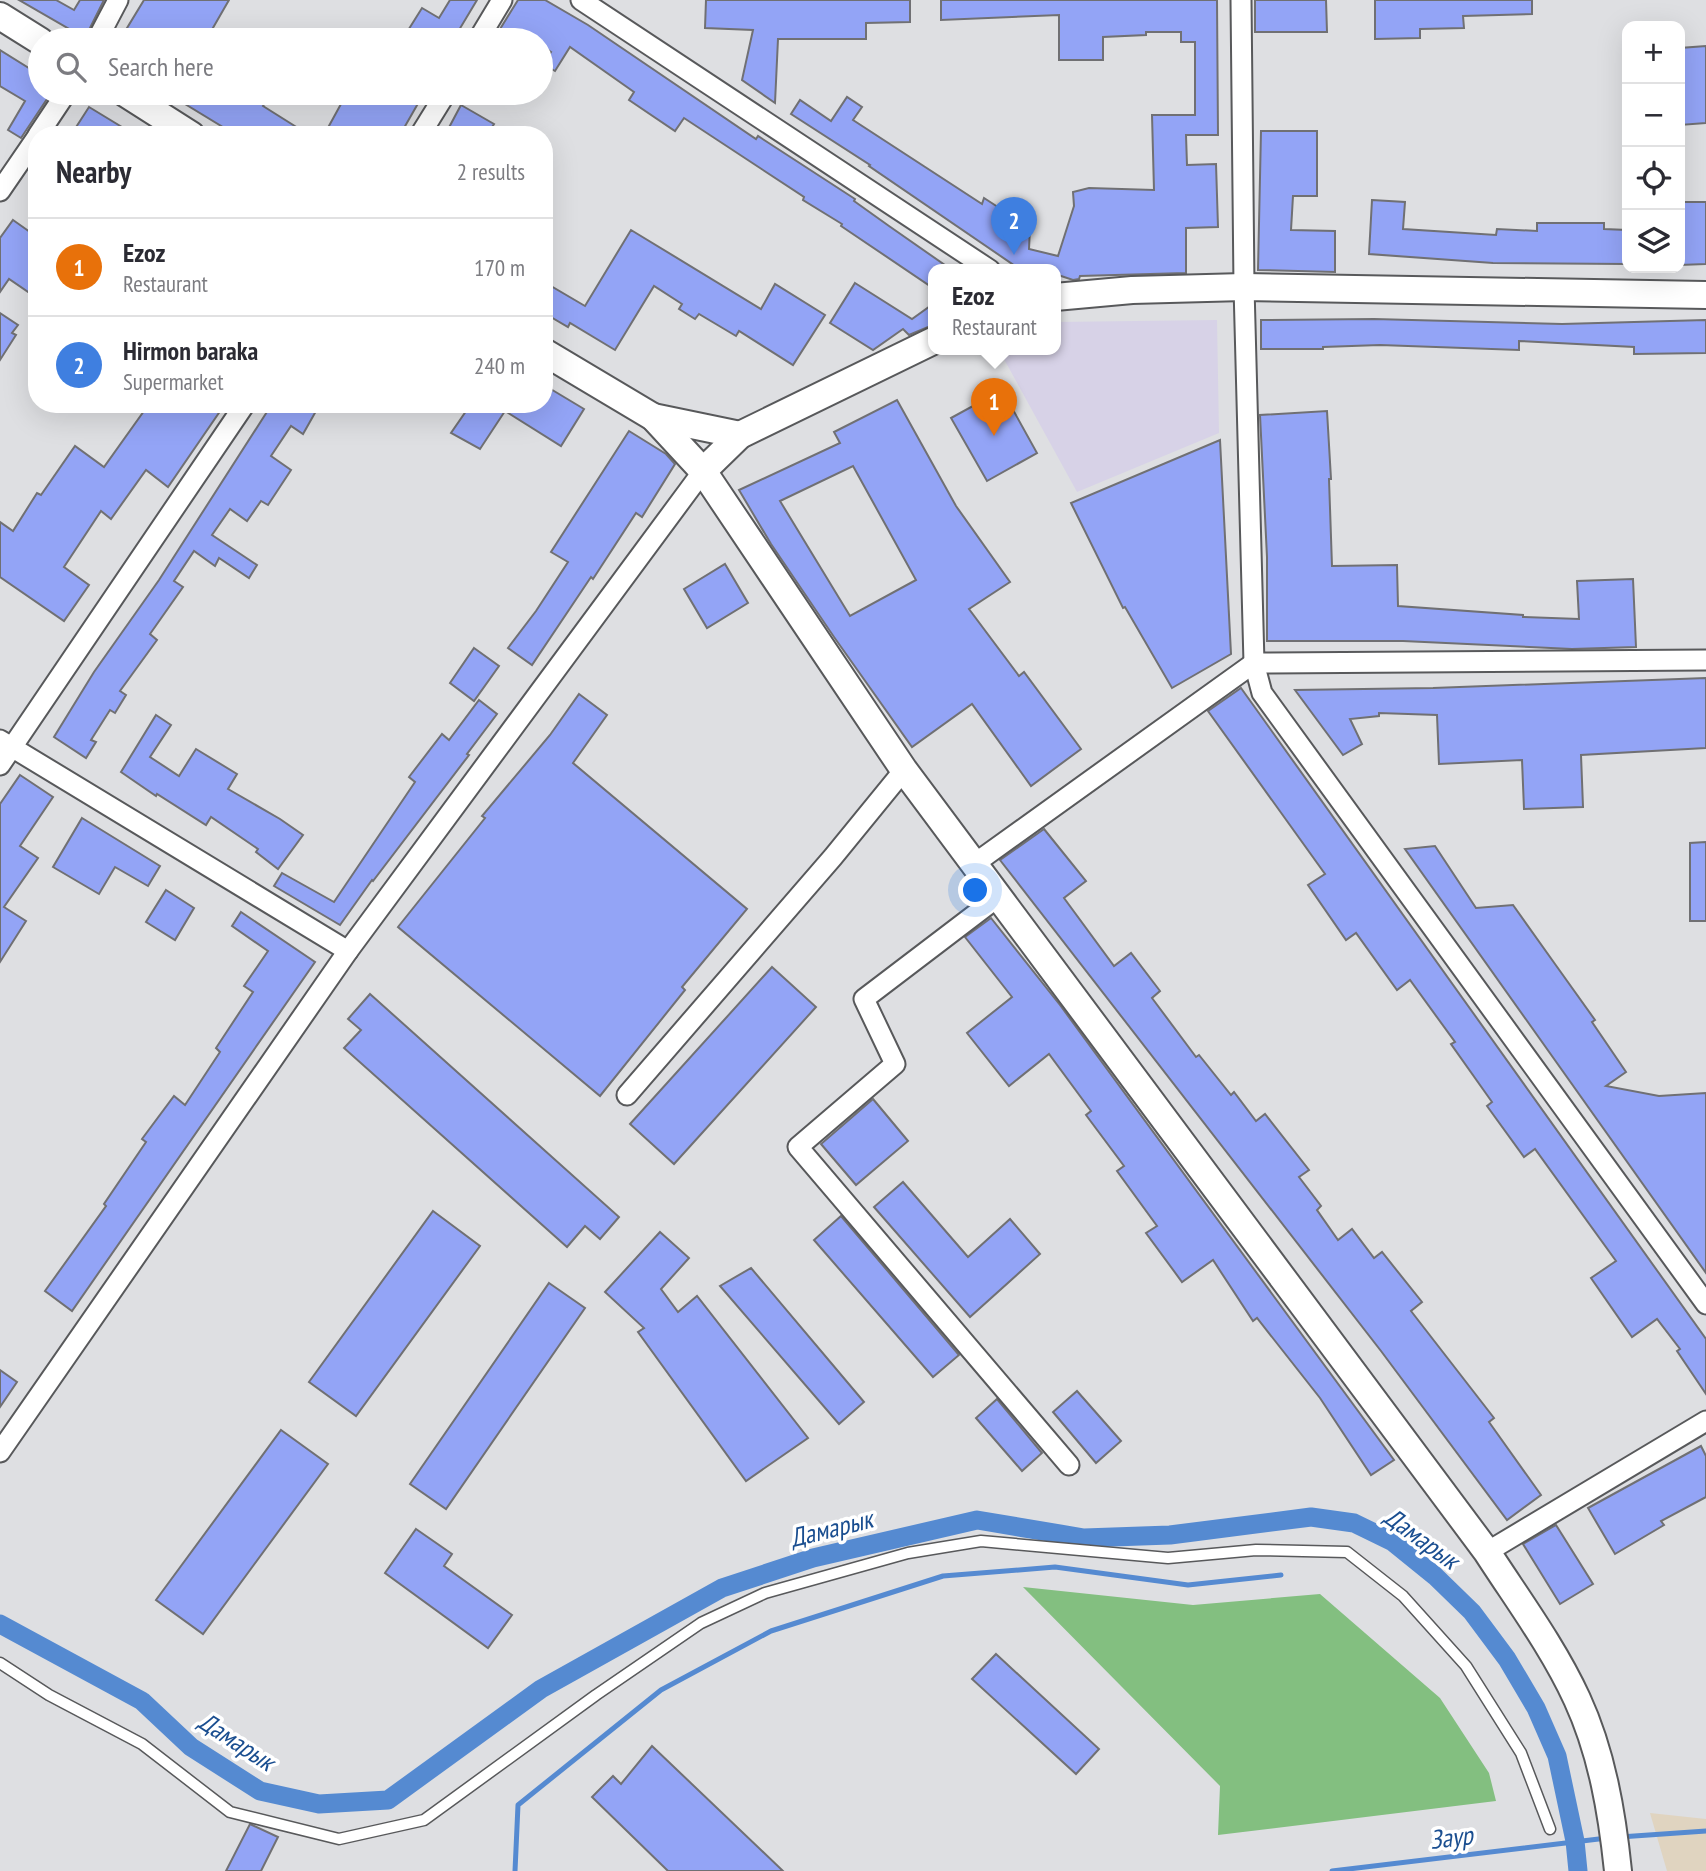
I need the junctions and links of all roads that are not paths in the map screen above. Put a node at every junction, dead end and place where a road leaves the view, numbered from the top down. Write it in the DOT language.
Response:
graph roads {
  1 [pos="118,0"];
  2 [pos="502,0"];
  3 [pos="582,0"];
  4 [pos="1241,0"];
  5 [pos="0,16"];
  6 [pos="103,28"];
  7 [pos="485,28"];
  8 [pos="28,34"];
  9 [pos="58,105"];
  10 [pos="144,105"];
  11 [pos="439,105"];
  12 [pos="44,126"];
  13 [pos="177,126"];
  14 [pos="426,126"];
  15 [pos="28,149"];
  16 [pos="0,191"];
  17 [pos="981,264"];
  18 [pos="1244,287"];
  19 [pos="1706,295"];
  20 [pos="1061,296"];
  21 [pos="928,343"];
  22 [pos="553,357"];
  23 [pos="239,413"];
  24 [pos="653,417"];
  25 [pos="740,435"];
  26 [pos="703,471"];
  27 [pos="1706,660"];
  28 [pos="1254,663"];
  29 [pos="6,744"];
  30 [pos="0,765"];
  31 [pos="904,770"];
  32 [pos="974,864"];
  33 [pos="998,897"];
  34 [pos="348,951"];
  35 [pos="627,1095"];
  36 [pos="1706,1304"];
  37 [pos="1706,1421"];
  38 [pos="0,1452"];
  39 [pos="1069,1465"];
  40 [pos="1487,1552"];
  41 [pos="0,1663"];
  42 [pos="1550,1829"];
  43 [pos="1618,1871"];
  1 -- 6 [label="street"];
  2 -- 7 [label="street"];
  3 -- 17 [label="street"];
  4 -- 18 [label="street"];
  5 -- 8 [label="main road"];
  9 -- 12 [label="street"];
  10 -- 13 [label="main road"];
  11 -- 14 [label="street"];
  15 -- 16 [label="street"];
  18 -- 19 [label="main road"];
  18 -- 20 [label="main road"];
  18 -- 28 [label="street"];
  21 -- 25 [label="main road"];
  22 -- 24 [label="main road"];
  23 -- 29 [label="street"];
  24 -- 25 [label="main road"];
  24 -- 26 [label="main road"];
  25 -- 26 [label="main road"];
  26 -- 31 [label="main road"];
  26 -- 34 [label="street"];
  27 -- 28 [label="street"];
  28 -- 32 [label="street"];
  28 -- 36 [label="street"];
  29 -- 30 [label="street"];
  29 -- 34 [label="street"];
  31 -- 32 [label="main road"];
  31 -- 35 [label="street"];
  32 -- 33 [label="main road"];
  33 -- 39 [label="street"];
  33 -- 40 [label="main road"];
  34 -- 38 [label="street"];
  37 -- 40 [label="street"];
  40 -- 43 [label="main road"];
  41 -- 42 [label="lane"];
}
